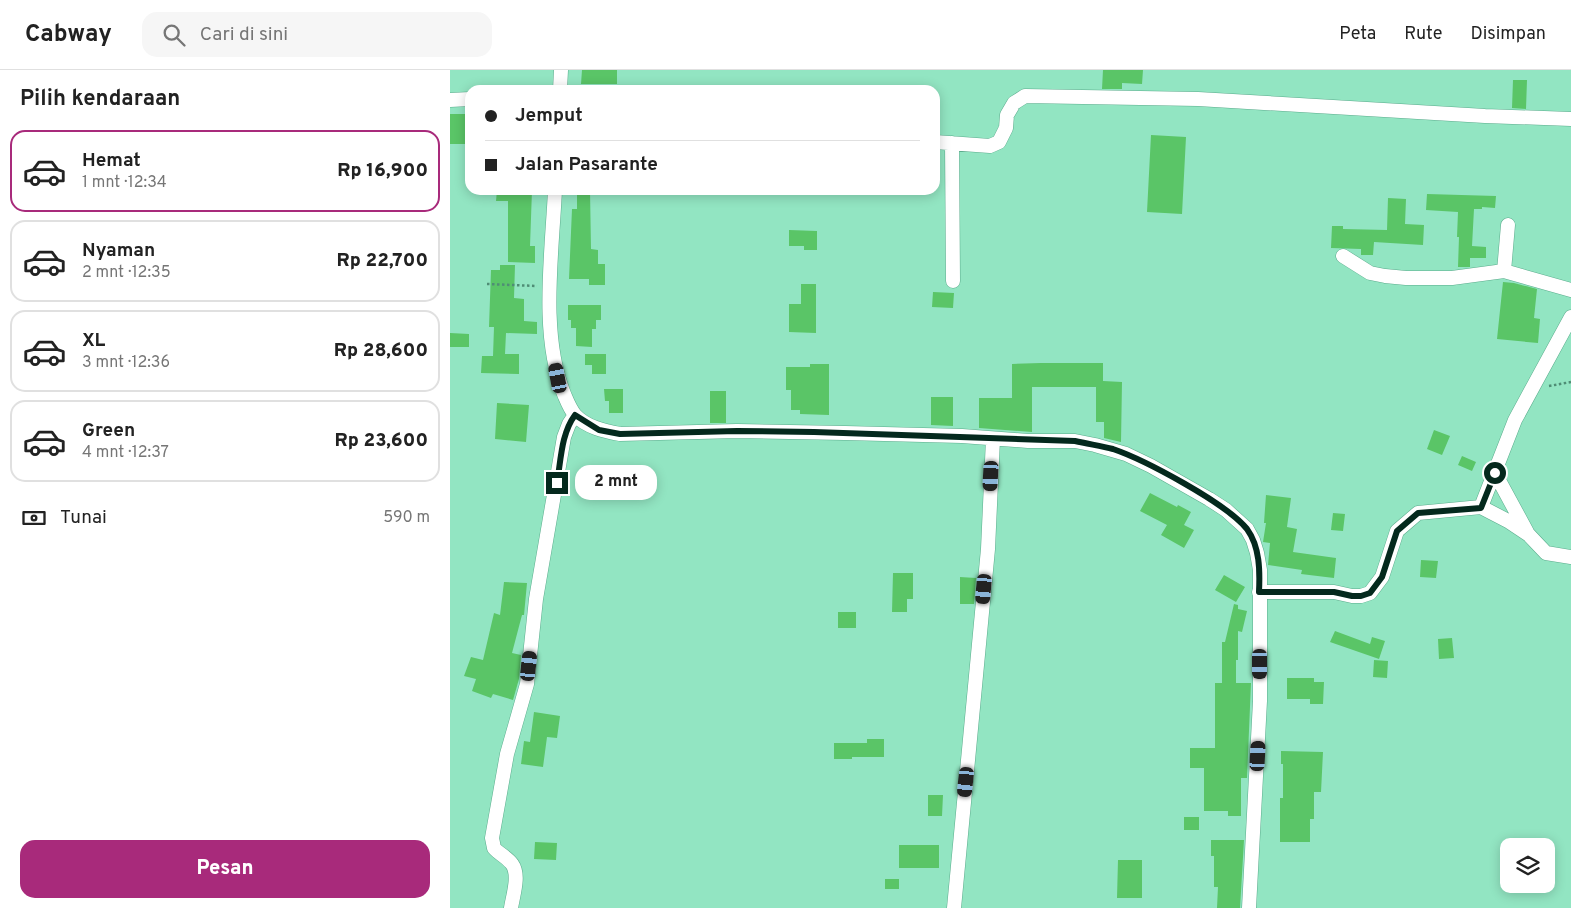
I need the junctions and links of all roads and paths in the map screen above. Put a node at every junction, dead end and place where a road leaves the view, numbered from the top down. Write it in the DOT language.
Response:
graph roads {
  1 [pos="561,70"];
  2 [pos="560,85"];
  3 [pos="450,100"];
  4 [pos="465,100"];
  5 [pos="1571,119"];
  6 [pos="940,142"];
  7 [pos="952,143"];
  8 [pos="556,195"];
  9 [pos="1508,225"];
  10 [pos="1343,256"];
  11 [pos="1504,271"];
  12 [pos="953,281"];
  13 [pos="487,284"];
  14 [pos="551,286"];
  15 [pos="1571,290"];
  16 [pos="1571,317"];
  17 [pos="1571,382"];
  18 [pos="1533,388"];
  19 [pos="575,415"];
  20 [pos="993,439"];
  21 [pos="1495,473"];
  22 [pos="1481,508"];
  23 [pos="1529,535"];
  24 [pos="1571,557"];
  25 [pos="1259,592"];
  26 [pos="511,908"];
  27 [pos="954,908"];
  28 [pos="1249,908"];
  1 -- 2 [label="street"];
  3 -- 4 [label="street"];
  5 -- 7 [label="street"];
  6 -- 7 [label="street"];
  7 -- 12 [label="street"];
  8 -- 14 [label="street"];
  9 -- 11 [label="street"];
  10 -- 11 [label="street"];
  11 -- 15 [label="street"];
  13 -- 14 [label="path"];
  14 -- 19 [label="street"];
  16 -- 18 [label="street"];
  17 -- 18 [label="path"];
  18 -- 21 [label="street"];
  19 -- 20 [label="street"];
  19 -- 26 [label="street"];
  20 -- 25 [label="street"];
  20 -- 27 [label="street"];
  21 -- 22 [label="street"];
  21 -- 23 [label="street"];
  22 -- 23 [label="street"];
  22 -- 25 [label="street"];
  23 -- 24 [label="street"];
  25 -- 28 [label="street"];
}
